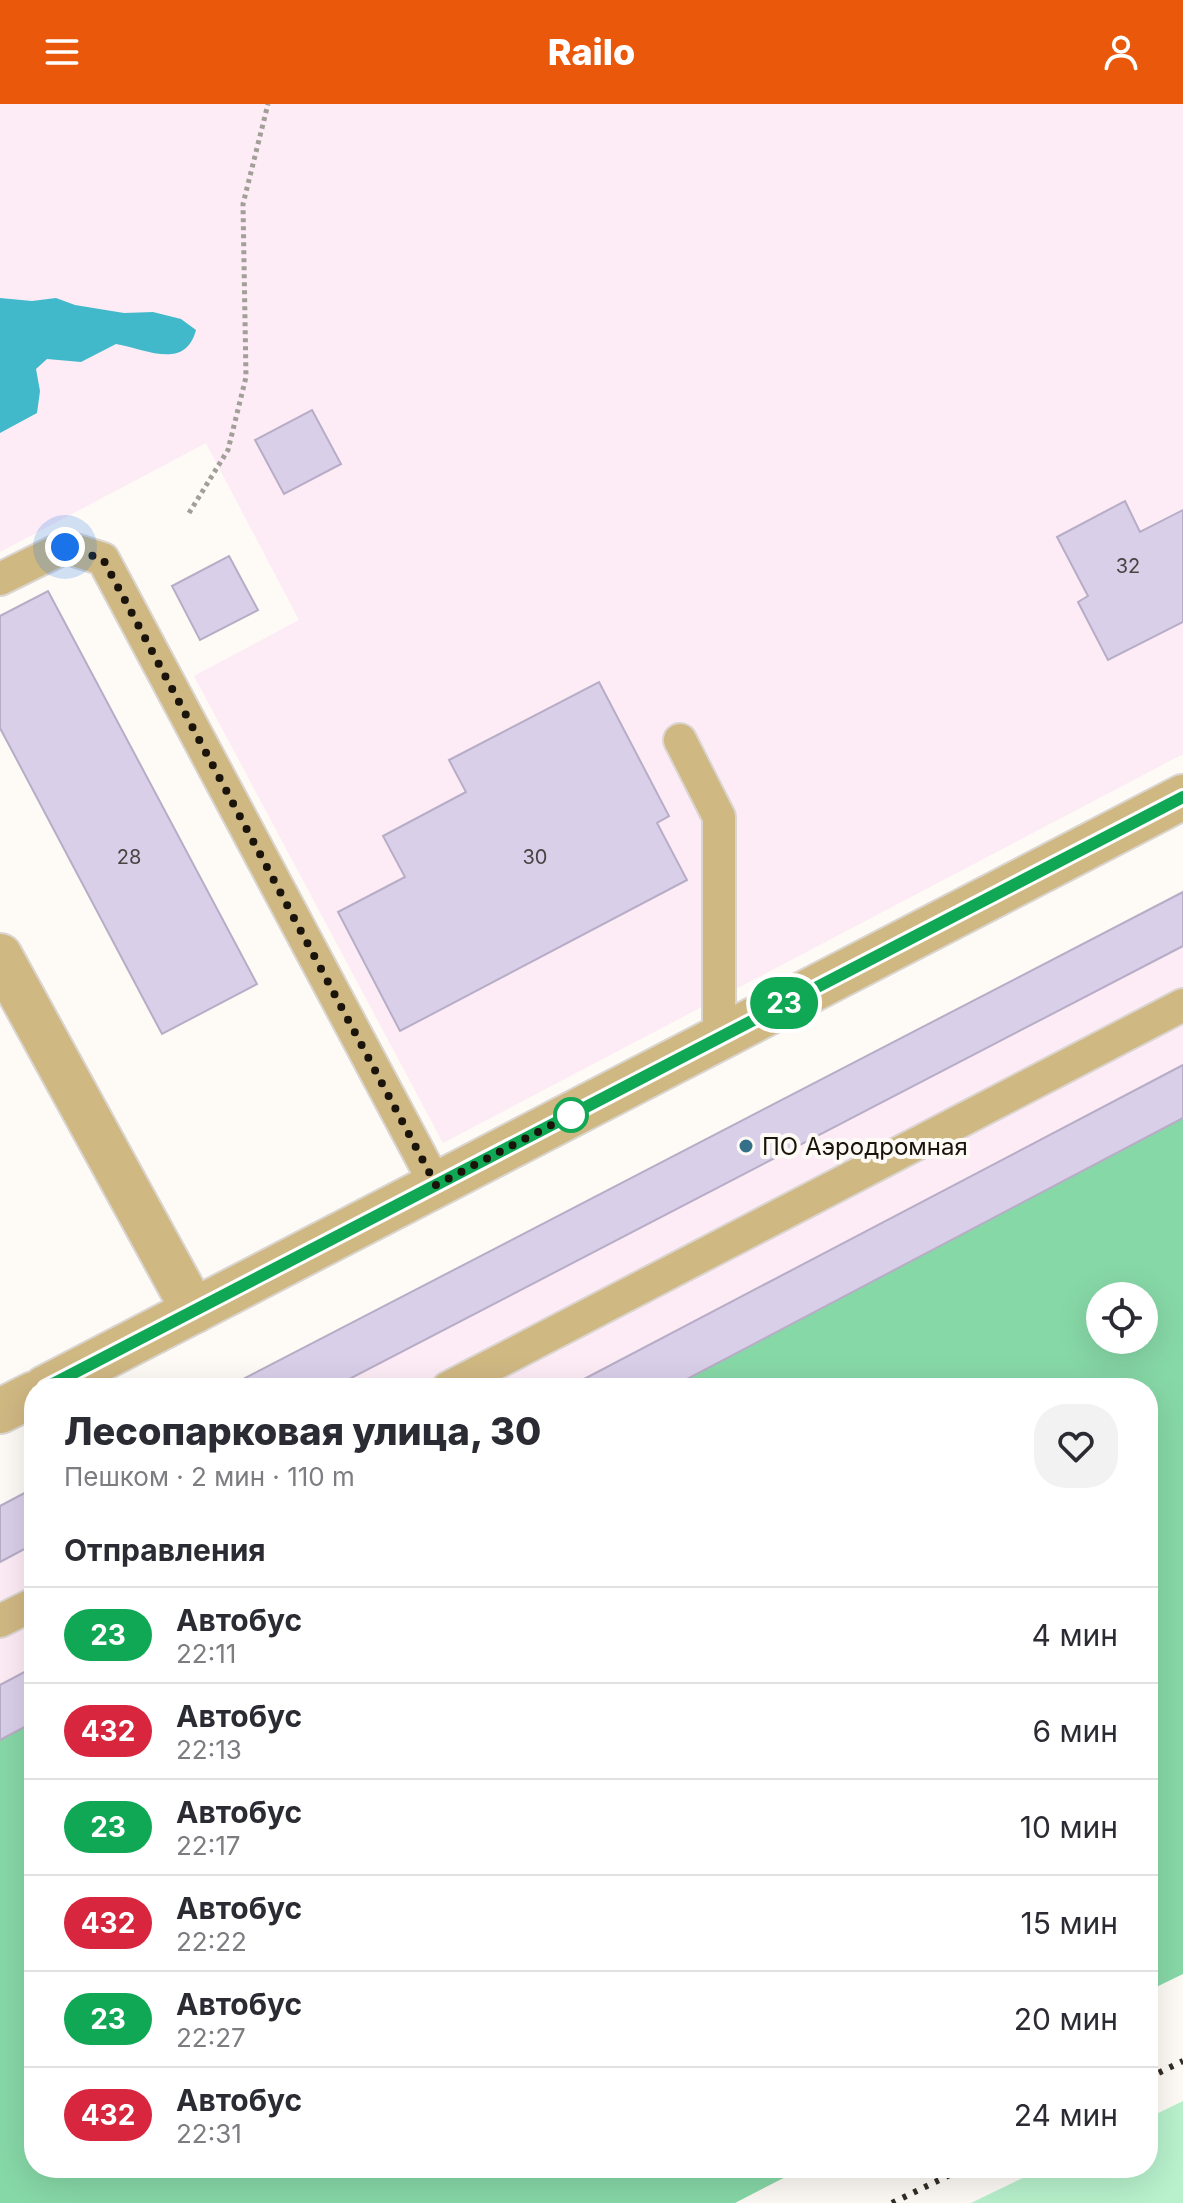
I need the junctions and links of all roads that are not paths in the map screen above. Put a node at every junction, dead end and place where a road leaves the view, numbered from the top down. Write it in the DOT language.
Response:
graph roads {
  1 [pos="0,579"];
  2 [pos="680,740"];
  3 [pos="1183,797"];
  4 [pos="0,956"];
  5 [pos="1183,1005"];
  6 [pos="719,1037"];
  7 [pos="436,1185"];
  8 [pos="194,1311"];
  9 [pos="64,1378"];
  10 [pos="467,1378"];
  11 [pos="24,1399"];
  12 [pos="0,1411"];
  13 [pos="24,1609"];
  14 [pos="0,1621"];
  1 -- 7 [label="lane"];
  2 -- 6 [label="lane"];
  3 -- 6 [label="street"];
  4 -- 8 [label="street"];
  5 -- 10 [label="lane"];
  6 -- 7 [label="street"];
  7 -- 8 [label="street"];
  8 -- 9 [label="street"];
  11 -- 12 [label="street"];
  13 -- 14 [label="lane"];
}
